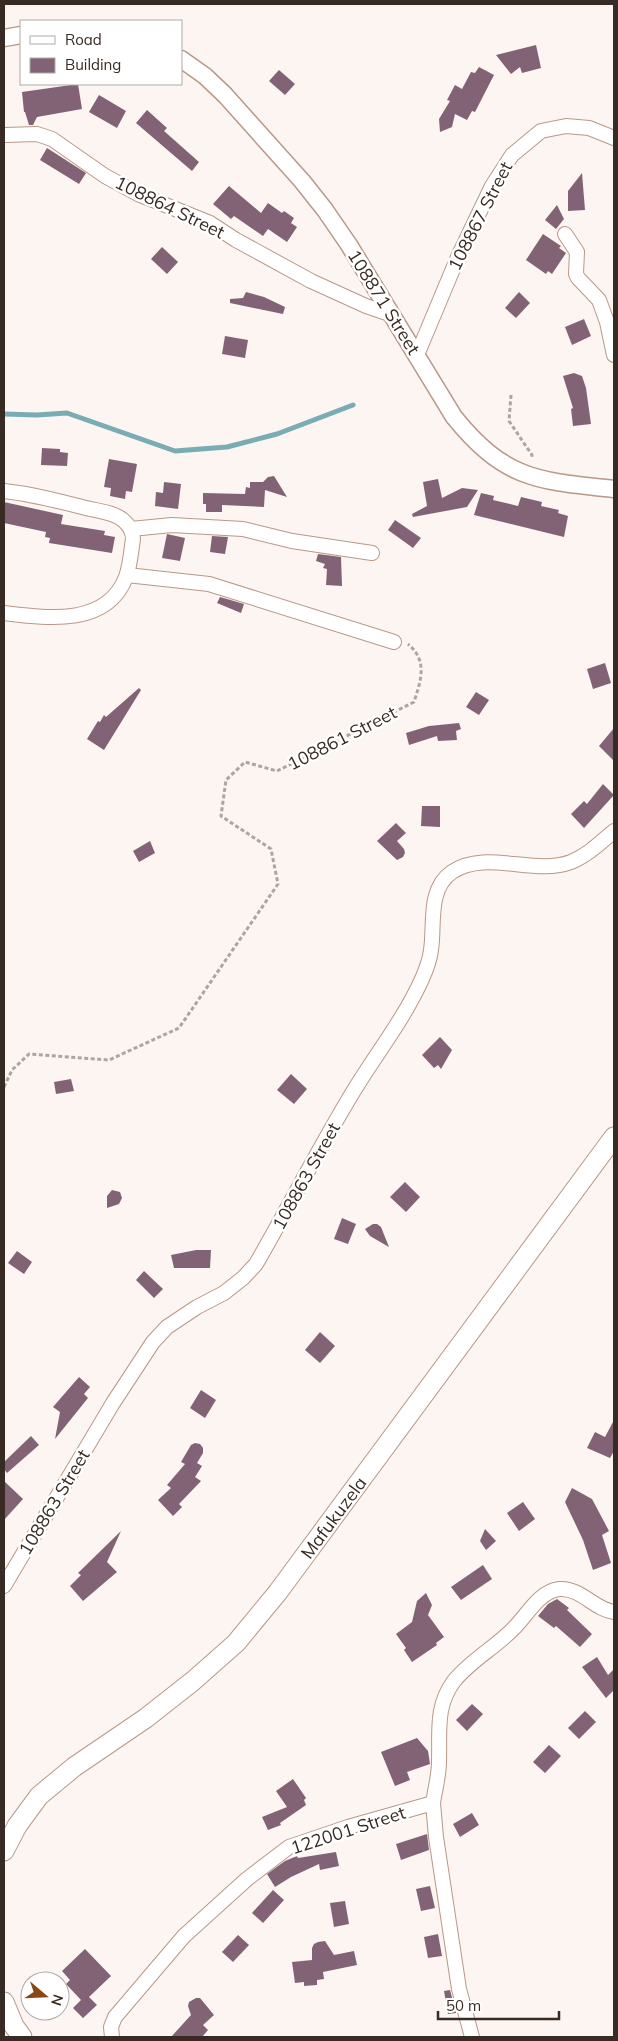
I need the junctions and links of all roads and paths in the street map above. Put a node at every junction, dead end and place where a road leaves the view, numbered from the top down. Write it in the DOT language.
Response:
graph roads {
  1 [pos="20,35"];
  2 [pos="4,38"];
  3 [pos="182,60"];
  4 [pos="4,135"];
  5 [pos="614,138"];
  6 [pos="565,234"];
  7 [pos="392,314"];
  8 [pos="417,355"];
  9 [pos="614,355"];
  10 [pos="511,395"];
  11 [pos="532,477"];
  12 [pos="614,489"];
  13 [pos="4,491"];
  14 [pos="131,529"];
  15 [pos="372,553"];
  16 [pos="127,576"];
  17 [pos="4,613"];
  18 [pos="394,642"];
  19 [pos="614,831"];
  20 [pos="4,1086"];
  21 [pos="614,1137"];
  22 [pos="4,1586"];
  23 [pos="614,1612"];
  24 [pos="433,1803"];
  25 [pos="4,1851"];
  26 [pos="4,2002"];
  27 [pos="22,2037"];
  28 [pos="112,2037"];
  29 [pos="472,2037"];
  1 -- 2 [label="street"];
  3 -- 7 [label="street, 108871 Street"];
  4 -- 7 [label="street, 108864 Street"];
  5 -- 8 [label="street, 108867 Street"];
  6 -- 9 [label="street"];
  7 -- 8 [label="street, 108871 Street"];
  8 -- 11 [label="street, 108871 Street"];
  10 -- 11 [label="path"];
  11 -- 12 [label="street, 108871 Street"];
  13 -- 14 [label="street"];
  14 -- 15 [label="street"];
  14 -- 16 [label="street"];
  16 -- 17 [label="street"];
  16 -- 18 [label="street"];
  18 -- 20 [label="path, 108861 Street"];
  19 -- 22 [label="street, 108863 Street"];
  21 -- 25 [label="main road, Mafukuzela"];
  23 -- 24 [label="street"];
  24 -- 28 [label="street, 122001 Street"];
  24 -- 29 [label="street"];
  26 -- 27 [label="main road"];
}
